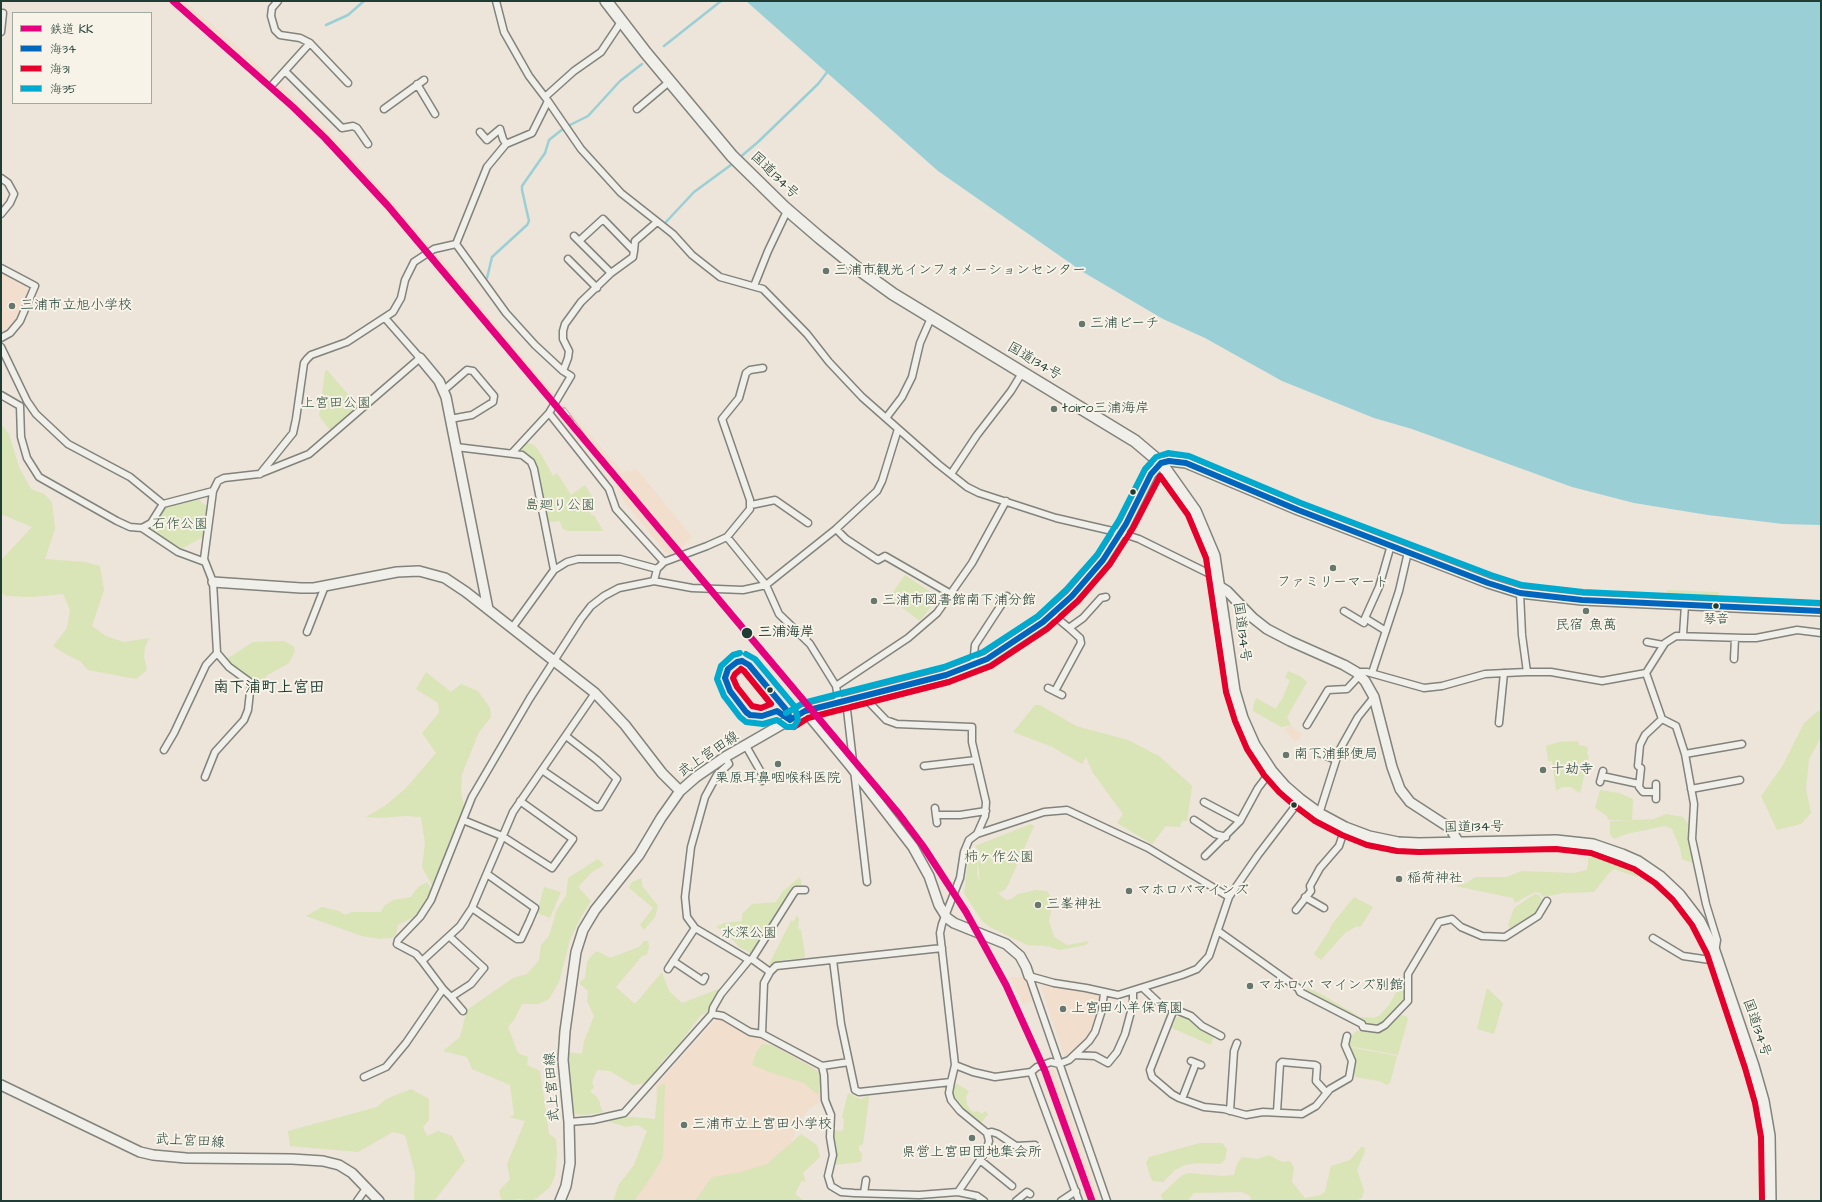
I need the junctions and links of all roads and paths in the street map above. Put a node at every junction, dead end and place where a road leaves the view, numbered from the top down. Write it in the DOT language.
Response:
graph roads {
  1 [pos="278,1"];
  2 [pos="496,1"];
  3 [pos="606,1"];
  4 [pos="1,13"];
  5 [pos="621,22"];
  6 [pos="1,32"];
  7 [pos="310,43"];
  8 [pos="285,71"];
  9 [pos="424,80"];
  10 [pos="669,82"];
  11 [pos="348,83"];
  12 [pos="273,84"];
  13 [pos="417,84"];
  14 [pos="547,99"];
  15 [pos="384,109"];
  16 [pos="637,109"];
  17 [pos="435,114"];
  18 [pos="480,132"];
  19 [pos="368,144"];
  20 [pos="506,144"];
  21 [pos="1,178"];
  22 [pos="787,210"];
  23 [pos="1,214"];
  24 [pos="657,222"];
  25 [pos="456,244"];
  26 [pos="634,251"];
  27 [pos="568,259"];
  28 [pos="1,268"];
  29 [pos="611,274"];
  30 [pos="754,286"];
  31 [pos="597,288"];
  32 [pos="385,318"];
  33 [pos="931,318"];
  34 [pos="1,338"];
  35 [pos="1,347"];
  36 [pos="420,358"];
  37 [pos="764,368"];
  38 [pos="562,371"];
  39 [pos="1022,373"];
  40 [pos="444,390"];
  41 [pos="1,395"];
  42 [pos="27,400"];
  43 [pos="20,406"];
  44 [pos="549,414"];
  45 [pos="886,418"];
  46 [pos="450,419"];
  47 [pos="898,429"];
  48 [pos="456,447"];
  49 [pos="513,452"];
  50 [pos="1161,463"];
  51 [pos="260,474"];
  52 [pos="951,474"];
  53 [pos="213,491"];
  54 [pos="1006,501"];
  55 [pos="163,504"];
  56 [pos="751,505"];
  57 [pos="808,523"];
  58 [pos="142,528"];
  59 [pos="836,529"];
  60 [pos="1121,533"];
  61 [pos="727,536"];
  62 [pos="1391,545"];
  63 [pos="1408,552"];
  64 [pos="205,562"];
  65 [pos="664,562"];
  66 [pos="657,569"];
  67 [pos="554,570"];
  68 [pos="654,581"];
  69 [pos="213,582"];
  70 [pos="1218,582"];
  71 [pos="766,585"];
  72 [pos="325,586"];
  73 [pos="1520,593"];
  74 [pos="951,594"];
  75 [pos="1007,596"];
  76 [pos="1106,597"];
  77 [pos="1685,605"];
  78 [pos="488,609"];
  79 [pos="1344,611"];
  80 [pos="1821,611"];
  81 [pos="1052,614"];
  82 [pos="1365,618"];
  83 [pos="512,628"];
  84 [pos="1069,628"];
  85 [pos="1386,631"];
  86 [pos="307,632"];
  87 [pos="1821,633"];
  88 [pos="1683,635"];
  89 [pos="1735,638"];
  90 [pos="1647,642"];
  91 [pos="1663,645"];
  92 [pos="217,653"];
  93 [pos="1734,659"];
  94 [pos="554,662"];
  95 [pos="973,665"];
  96 [pos="1527,672"];
  97 [pos="1372,673"];
  98 [pos="1504,673"];
  99 [pos="1646,673"];
  100 [pos="1358,674"];
  101 [pos="836,686"];
  102 [pos="1048,688"];
  103 [pos="1055,691"];
  104 [pos="595,693"];
  105 [pos="1062,694"];
  106 [pos="864,697"];
  107 [pos="1374,697"];
  108 [pos="843,702"];
  109 [pos="805,710"];
  110 [pos="1662,720"];
  111 [pos="1499,723"];
  112 [pos="1307,725"];
  113 [pos="566,736"];
  114 [pos="1742,744"];
  115 [pos="746,746"];
  116 [pos="164,750"];
  117 [pos="1317,752"];
  118 [pos="1685,754"];
  119 [pos="726,757"];
  120 [pos="976,760"];
  121 [pos="1336,760"];
  122 [pos="924,766"];
  123 [pos="542,770"];
  124 [pos="1271,771"];
  125 [pos="855,772"];
  126 [pos="1601,776"];
  127 [pos="205,777"];
  128 [pos="1740,780"];
  129 [pos="762,781"];
  130 [pos="1639,784"];
  131 [pos="1656,784"];
  132 [pos="1691,789"];
  133 [pos="680,791"];
  134 [pos="1656,792"];
  135 [pos="1656,799"];
  136 [pos="1300,800"];
  137 [pos="520,801"];
  138 [pos="1204,802"];
  139 [pos="935,808"];
  140 [pos="986,811"];
  141 [pos="1319,814"];
  142 [pos="936,815"];
  143 [pos="960,815"];
  144 [pos="463,820"];
  145 [pos="1194,820"];
  146 [pos="1240,821"];
  147 [pos="961,822"];
  148 [pos="937,823"];
  149 [pos="1345,828"];
  150 [pos="977,834"];
  151 [pos="502,836"];
  152 [pos="1226,837"];
  153 [pos="1459,843"];
  154 [pos="1205,856"];
  155 [pos="488,874"];
  156 [pos="867,882"];
  157 [pos="805,890"];
  158 [pos="1229,897"];
  159 [pos="1305,897"];
  160 [pos="1547,901"];
  161 [pos="472,908"];
  162 [pos="1324,908"];
  163 [pos="1296,910"];
  164 [pos="945,916"];
  165 [pos="695,928"];
  166 [pos="1218,931"];
  167 [pos="450,937"];
  168 [pos="1653,938"];
  169 [pos="942,948"];
  170 [pos="1716,958"];
  171 [pos="750,959"];
  172 [pos="833,960"];
  173 [pos="422,961"];
  174 [pos="673,961"];
  175 [pos="668,969"];
  176 [pos="770,972"];
  177 [pos="1029,976"];
  178 [pos="705,977"];
  179 [pos="1143,988"];
  180 [pos="443,989"];
  181 [pos="1133,991"];
  182 [pos="1104,993"];
  183 [pos="451,997"];
  184 [pos="1174,1009"];
  185 [pos="463,1011"];
  186 [pos="712,1014"];
  187 [pos="762,1034"];
  188 [pos="1221,1036"];
  189 [pos="1347,1036"];
  190 [pos="1236,1043"];
  191 [pos="1075,1055"];
  192 [pos="849,1062"];
  193 [pos="1196,1063"];
  194 [pos="1059,1064"];
  195 [pos="955,1065"];
  196 [pos="822,1066"];
  197 [pos="1031,1072"];
  198 [pos="364,1077"];
  199 [pos="951,1082"];
  200 [pos="1,1085"];
  201 [pos="1326,1092"];
  202 [pos="1182,1099"];
  203 [pos="1230,1111"];
  204 [pos="1277,1112"];
  205 [pos="569,1122"];
  206 [pos="987,1133"];
  207 [pos="1035,1145"];
  208 [pos="980,1160"];
  209 [pos="866,1180"];
  210 [pos="1012,1186"];
  211 [pos="367,1187"];
  212 [pos="1076,1191"];
  213 [pos="958,1192"];
  214 [pos="864,1193"];
  215 [pos="1030,1194"];
  216 [pos="357,1201"];
  217 [pos="379,1201"];
  218 [pos="560,1201"];
  219 [pos="984,1201"];
  220 [pos="1016,1201"];
  221 [pos="1061,1201"];
  222 [pos="1079,1201"];
  223 [pos="1107,1201"];
  224 [pos="1770,1201"];
  1 -- 7 [label="street"];
  2 -- 14 [label="street"];
  3 -- 5 [label="highway, 国道134号"];
  4 -- 6 [label="street"];
  5 -- 10 [label="highway, 国道134号"];
  5 -- 14 [label="street"];
  7 -- 8 [label="street"];
  7 -- 11 [label="street"];
  8 -- 12 [label="street"];
  8 -- 19 [label="street"];
  9 -- 13 [label="street"];
  10 -- 16 [label="street"];
  10 -- 22 [label="highway, 国道134号"];
  13 -- 15 [label="street"];
  13 -- 17 [label="street"];
  14 -- 20 [label="street"];
  14 -- 24 [label="street"];
  18 -- 20 [label="street"];
  20 -- 25 [label="street"];
  21 -- 23 [label="street"];
  22 -- 30 [label="street"];
  22 -- 33 [label="highway, 国道134号"];
  24 -- 26 [label="street"];
  24 -- 30 [label="street"];
  25 -- 32 [label="street"];
  25 -- 38 [label="street"];
  26 -- 29 [label="street"];
  26 -- 29 [label="street"];
  27 -- 31 [label="street"];
  28 -- 34 [label="street"];
  29 -- 31 [label="street"];
  30 -- 45 [label="street"];
  31 -- 38 [label="street"];
  32 -- 36 [label="street"];
  32 -- 51 [label="street"];
  33 -- 39 [label="highway, 国道134号"];
  33 -- 45 [label="street"];
  35 -- 42 [label="street"];
  36 -- 40 [label="main road"];
  36 -- 51 [label="street"];
  37 -- 56 [label="street"];
  38 -- 44 [label="street"];
  39 -- 50 [label="highway, 国道134号"];
  39 -- 52 [label="street"];
  40 -- 46 [label="main road"];
  40 -- 46 [label="street"];
  41 -- 43 [label="street"];
  42 -- 43 [label="street"];
  42 -- 55 [label="street"];
  43 -- 58 [label="street"];
  44 -- 49 [label="street"];
  44 -- 65 [label="street"];
  45 -- 47 [label="street"];
  46 -- 48 [label="main road"];
  47 -- 52 [label="street"];
  47 -- 59 [label="street"];
  48 -- 49 [label="street"];
  48 -- 78 [label="main road"];
  49 -- 67 [label="street"];
  50 -- 60 [label="main road, 武上宮田線"];
  50 -- 62 [label="main road"];
  50 -- 70 [label="highway, 国道134号"];
  51 -- 53 [label="street"];
  52 -- 54 [label="street"];
  53 -- 55 [label="street"];
  53 -- 64 [label="street"];
  54 -- 60 [label="street"];
  54 -- 74 [label="street"];
  55 -- 58 [label="street"];
  56 -- 57 [label="street"];
  56 -- 61 [label="street"];
  58 -- 64 [label="street"];
  59 -- 71 [label="street"];
  59 -- 74 [label="street"];
  60 -- 70 [label="street"];
  60 -- 81 [label="main road, 武上宮田線"];
  61 -- 65 [label="street"];
  61 -- 71 [label="street"];
  62 -- 63 [label="main road"];
  62 -- 82 [label="street"];
  63 -- 73 [label="main road"];
  63 -- 85 [label="street"];
  64 -- 69 [label="street"];
  65 -- 66 [label="street"];
  66 -- 67 [label="street"];
  66 -- 68 [label="street"];
  67 -- 83 [label="street"];
  68 -- 71 [label="street"];
  68 -- 94 [label="street"];
  69 -- 72 [label="main road"];
  69 -- 92 [label="street"];
  70 -- 100 [label="main road"];
  70 -- 124 [label="highway, 国道134号"];
  71 -- 101 [label="street"];
  72 -- 78 [label="main road"];
  72 -- 86 [label="street"];
  73 -- 77 [label="main road"];
  73 -- 96 [label="street"];
  74 -- 101 [label="street"];
  75 -- 95 [label="street"];
  76 -- 84 [label="street"];
  77 -- 80 [label="main road"];
  77 -- 88 [label="street"];
  78 -- 83 [label="main road"];
  79 -- 82 [label="street"];
  81 -- 84 [label="street"];
  81 -- 95 [label="main road, 武上宮田線"];
  82 -- 85 [label="street"];
  83 -- 94 [label="main road"];
  84 -- 103 [label="street"];
  85 -- 97 [label="street"];
  87 -- 89 [label="street"];
  88 -- 89 [label="street"];
  88 -- 91 [label="street"];
  89 -- 93 [label="street"];
  90 -- 91 [label="street"];
  91 -- 99 [label="street"];
  92 -- 116 [label="street"];
  92 -- 127 [label="street"];
  94 -- 104 [label="main road"];
  94 -- 144 [label="street"];
  95 -- 106 [label="main road, 武上宮田線"];
  96 -- 98 [label="street"];
  96 -- 99 [label="street"];
  97 -- 98 [label="street"];
  97 -- 100 [label="street"];
  98 -- 111 [label="street"];
  99 -- 110 [label="street"];
  100 -- 107 [label="main road"];
  100 -- 112 [label="street"];
  101 -- 108 [label="street"];
  102 -- 103 [label="street"];
  103 -- 105 [label="street"];
  104 -- 113 [label="street"];
  104 -- 133 [label="main road"];
  106 -- 108 [label="main road, 武上宮田線"];
  106 -- 120 [label="street"];
  107 -- 121 [label="street"];
  107 -- 153 [label="main road"];
  108 -- 109 [label="main road, 武上宮田線"];
  108 -- 125 [label="street"];
  109 -- 115 [label="main road, 武上宮田線"];
  109 -- 125 [label="main road"];
  110 -- 118 [label="street"];
  110 -- 130 [label="street"];
  113 -- 123 [label="street"];
  113 -- 123 [label="street"];
  114 -- 118 [label="street"];
  115 -- 119 [label="main road, 武上宮田線"];
  115 -- 129 [label="street"];
  117 -- 121 [label="street"];
  118 -- 132 [label="street"];
  119 -- 133 [label="main road, 武上宮田線"];
  119 -- 165 [label="street"];
  120 -- 122 [label="street"];
  120 -- 140 [label="street"];
  121 -- 141 [label="street"];
  123 -- 137 [label="street"];
  124 -- 136 [label="highway, 国道134号"];
  124 -- 146 [label="street"];
  125 -- 156 [label="street"];
  125 -- 164 [label="main road"];
  126 -- 130 [label="street"];
  128 -- 132 [label="street"];
  130 -- 134 [label="street"];
  131 -- 134 [label="street"];
  132 -- 170 [label="street"];
  133 -- 205 [label="main road, 武上宮田線"];
  134 -- 135 [label="street"];
  136 -- 141 [label="highway, 国道134号"];
  136 -- 158 [label="street"];
  137 -- 151 [label="street"];
  137 -- 151 [label="street"];
  138 -- 146 [label="street"];
  139 -- 142 [label="street"];
  140 -- 143 [label="street"];
  140 -- 150 [label="street"];
  141 -- 149 [label="highway, 国道134号"];
  142 -- 143 [label="street"];
  142 -- 148 [label="street"];
  143 -- 147 [label="street"];
  144 -- 151 [label="street"];
  144 -- 173 [label="street"];
  145 -- 152 [label="street"];
  146 -- 152 [label="street"];
  149 -- 153 [label="highway, 国道134号"];
  149 -- 159 [label="street"];
  150 -- 158 [label="street"];
  150 -- 164 [label="street"];
  151 -- 155 [label="street"];
  152 -- 154 [label="street"];
  153 -- 170 [label="highway, 国道134号"];
  155 -- 161 [label="street"];
  155 -- 161 [label="street"];
  157 -- 171 [label="street"];
  158 -- 166 [label="street"];
  159 -- 162 [label="street"];
  159 -- 163 [label="street"];
  160 -- 166 [label="street"];
  161 -- 167 [label="street"];
  164 -- 169 [label="street"];
  164 -- 177 [label="main road"];
  165 -- 171 [label="street"];
  165 -- 174 [label="street"];
  166 -- 179 [label="street"];
  167 -- 173 [label="street"];
  167 -- 183 [label="street"];
  168 -- 170 [label="street"];
  169 -- 172 [label="street"];
  169 -- 195 [label="street"];
  170 -- 224 [label="highway, 国道134号"];
  171 -- 176 [label="street"];
  171 -- 186 [label="street"];
  172 -- 176 [label="street"];
  172 -- 192 [label="street"];
  173 -- 180 [label="street"];
  174 -- 175 [label="street"];
  174 -- 178 [label="street"];
  176 -- 187 [label="street"];
  177 -- 182 [label="street"];
  177 -- 194 [label="street"];
  179 -- 181 [label="street"];
  179 -- 184 [label="street"];
  180 -- 183 [label="street"];
  180 -- 198 [label="street"];
  181 -- 182 [label="street"];
  181 -- 191 [label="street"];
  182 -- 191 [label="street"];
  183 -- 185 [label="street"];
  184 -- 188 [label="street"];
  184 -- 202 [label="street"];
  186 -- 187 [label="street"];
  186 -- 205 [label="street"];
  187 -- 196 [label="street"];
  189 -- 201 [label="street"];
  190 -- 203 [label="street"];
  191 -- 194 [label="street"];
  192 -- 196 [label="street"];
  192 -- 199 [label="street"];
  193 -- 202 [label="street"];
  194 -- 197 [label="street"];
  194 -- 223 [label="street"];
  195 -- 197 [label="street"];
  195 -- 199 [label="street"];
  196 -- 214 [label="street"];
  197 -- 212 [label="street"];
  199 -- 206 [label="street"];
  200 -- 211 [label="main road, 武上宮田線"];
  201 -- 204 [label="street"];
  201 -- 204 [label="street"];
  202 -- 203 [label="street"];
  203 -- 204 [label="street"];
  205 -- 218 [label="main road, 武上宮田線"];
  206 -- 207 [label="street"];
  206 -- 208 [label="street"];
  208 -- 210 [label="street"];
  208 -- 213 [label="street"];
  209 -- 214 [label="street"];
  211 -- 216 [label="street"];
  211 -- 217 [label="main road, 武上宮田線"];
  212 -- 221 [label="street"];
  212 -- 222 [label="street"];
  213 -- 214 [label="street"];
  213 -- 219 [label="street"];
  215 -- 220 [label="street"];
}
